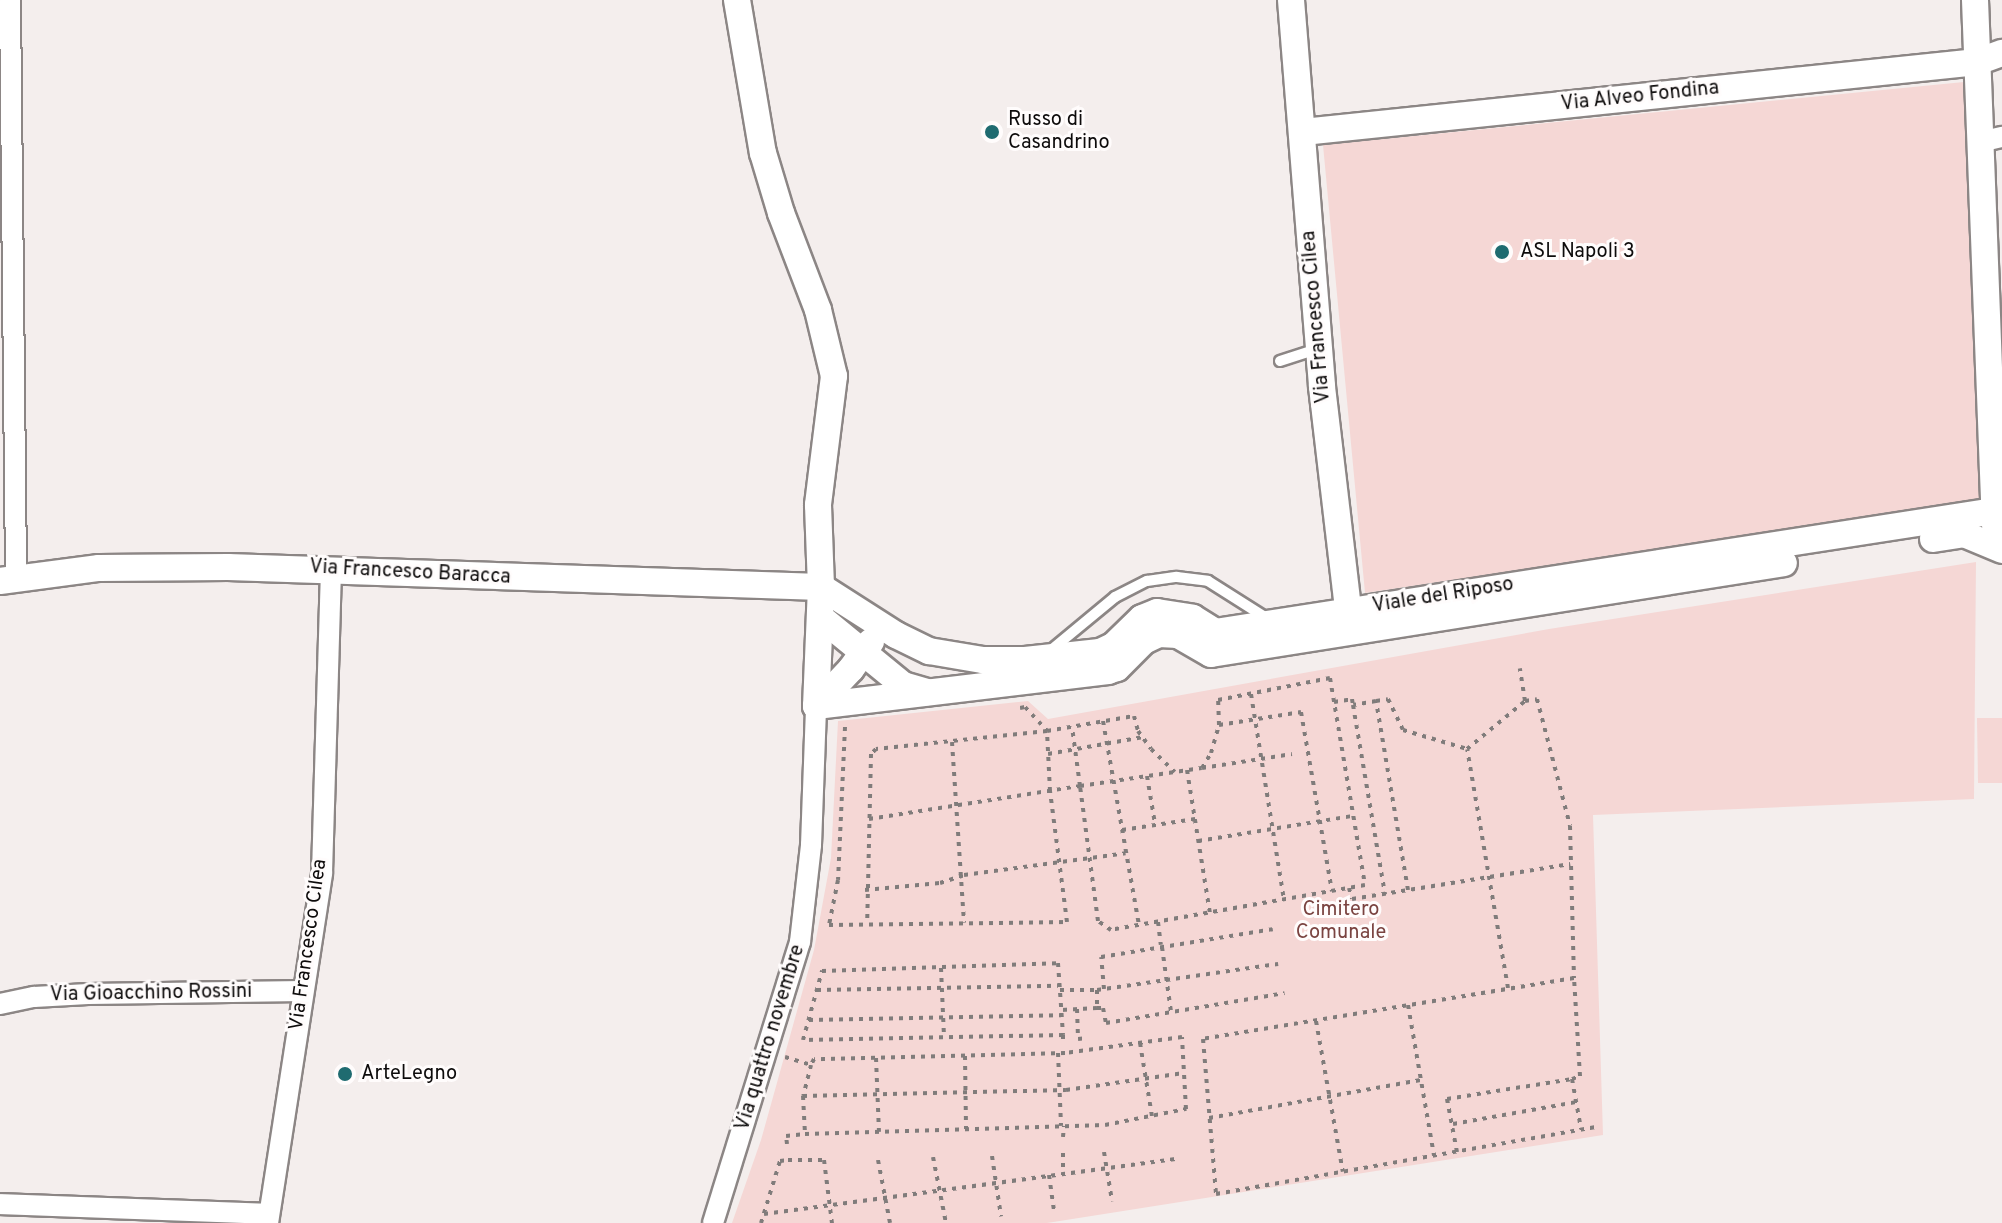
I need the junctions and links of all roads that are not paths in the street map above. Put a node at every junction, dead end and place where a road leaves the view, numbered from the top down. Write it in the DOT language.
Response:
graph roads {
  1 [pos="10,0"];
  2 [pos="737,0"];
  3 [pos="1291,0"];
  4 [pos="1975,0"];
  5 [pos="1990,58"];
  6 [pos="1303,132"];
  7 [pos="1991,140"];
  8 [pos="1319,348"];
  9 [pos="1280,361"];
  10 [pos="1994,511"];
  11 [pos="1999,548"];
  12 [pos="331,569"];
  13 [pos="8,578"];
  14 [pos="821,587"];
  15 [pos="820,617"];
  16 [pos="1350,621"];
  17 [pos="877,622"];
  18 [pos="1273,622"];
  19 [pos="912,642"];
  20 [pos="863,653"];
  21 [pos="1041,658"];
  22 [pos="886,671"];
  23 [pos="938,694"];
  24 [pos="816,706"];
  25 [pos="303,991"];
  26 [pos="0,1004"];
  27 [pos="0,1204"];
  28 [pos="268,1219"];
  29 [pos="713,1223"];
  1 -- 13 [label="street"];
  2 -- 14 [label="street"];
  3 -- 6 [label="street, Via Francesco Cilea"];
  4 -- 5 [label="street"];
  5 -- 6 [label="street, Via Alveo Fondina"];
  5 -- 7 [label="street"];
  6 -- 8 [label="street, Via Francesco Cilea"];
  7 -- 10 [label="street"];
  8 -- 9 [label="lane"];
  8 -- 16 [label="street, Via Francesco Cilea"];
  10 -- 11 [label="street"];
  10 -- 16 [label="street, Viale del Riposo"];
  11 -- 16 [label="street, Viale del Riposo"];
  12 -- 13 [label="street, Via Francesco Baracca"];
  12 -- 14 [label="street, Via Francesco Baracca"];
  12 -- 25 [label="street, Via Francesco Cilea"];
  14 -- 15 [label="street"];
  14 -- 17 [label="street, Viale del Riposo"];
  15 -- 20 [label="street, Viale del Riposo"];
  15 -- 24 [label="street"];
  16 -- 18 [label="street, Viale del Riposo"];
  16 -- 23 [label="street, Viale del Riposo"];
  17 -- 19 [label="street, Viale del Riposo"];
  17 -- 20 [label="street"];
  18 -- 21 [label="street, Viale del Riposo"];
  18 -- 21 [label="lane"];
  19 -- 21 [label="street, Viale del Riposo"];
  19 -- 22 [label="street"];
  20 -- 22 [label="street, Viale del Riposo"];
  20 -- 24 [label="street"];
  22 -- 23 [label="street, Viale del Riposo"];
  23 -- 24 [label="street, Viale del Riposo"];
  24 -- 29 [label="street, Via quattro novembre"];
  25 -- 26 [label="street, Via Gioacchino Rossini"];
  25 -- 28 [label="street, Via Francesco Cilea"];
  27 -- 28 [label="street"];
}
